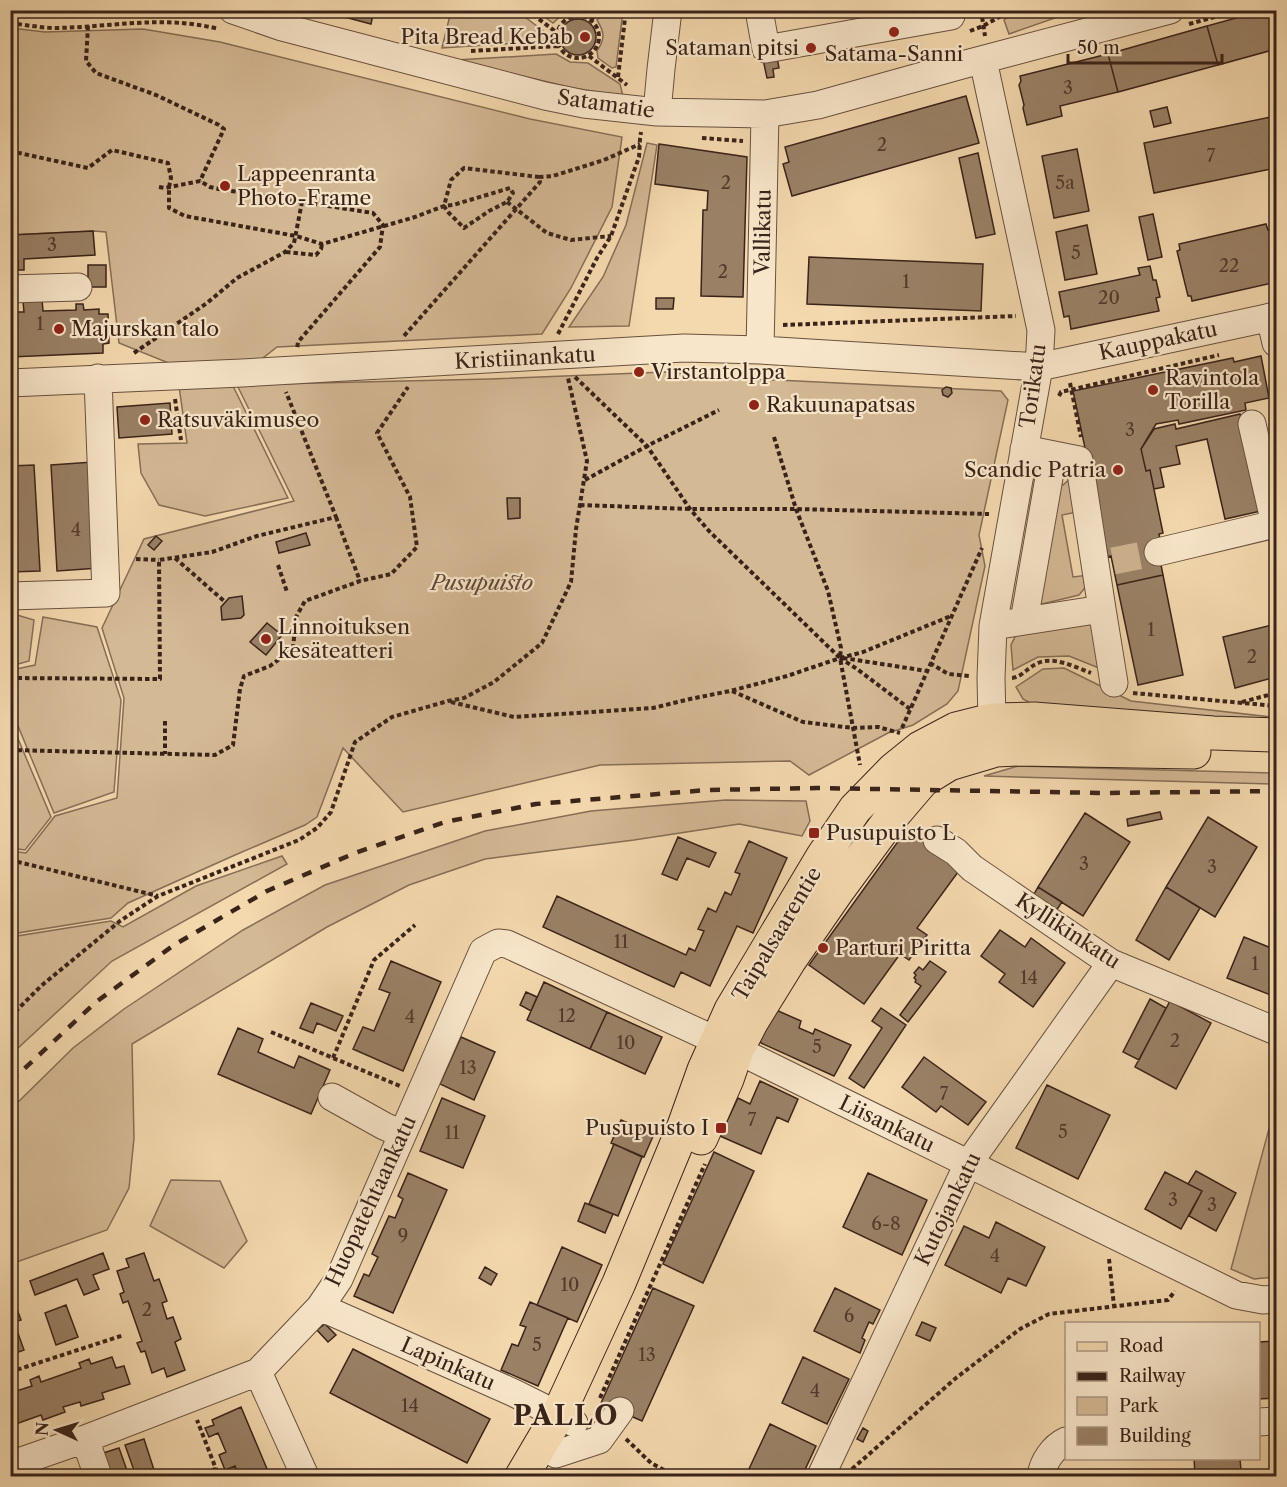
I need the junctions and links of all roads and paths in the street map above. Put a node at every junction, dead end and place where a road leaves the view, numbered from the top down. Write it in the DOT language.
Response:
graph roads {
  1 [pos="233,10"];
  2 [pos="527,10"];
  3 [pos="600,10"];
  4 [pos="626,10"];
  5 [pos="668,10"];
  6 [pos="759,10"];
  7 [pos="981,10"];
  8 [pos="1012,10"];
  9 [pos="1240,10"];
  10 [pos="1177,18"];
  11 [pos="591,20"];
  12 [pos="957,21"];
  13 [pos="88,26"];
  14 [pos="983,26"];
  15 [pos="556,32"];
  16 [pos="984,50"];
  17 [pos="589,56"];
  18 [pos="618,77"];
  19 [pos="633,90"];
  20 [pos="765,114"];
  21 [pos="650,122"];
  22 [pos="640,144"];
  23 [pos="10,151"];
  24 [pos="539,177"];
  25 [pos="200,182"];
  26 [pos="225,186"];
  27 [pos="159,187"];
  28 [pos="169,187"];
  29 [pos="219,189"];
  30 [pos="302,202"];
  31 [pos="507,202"];
  32 [pos="444,206"];
  33 [pos="516,208"];
  34 [pos="383,225"];
  35 [pos="296,236"];
  36 [pos="611,236"];
  37 [pos="322,244"];
  38 [pos="285,252"];
  39 [pos="78,286"];
  40 [pos="10,289"];
  41 [pos="1016,316"];
  42 [pos="1273,316"];
  43 [pos="403,337"];
  44 [pos="760,338"];
  45 [pos="1276,343"];
  46 [pos="1227,353"];
  47 [pos="133,354"];
  48 [pos="557,362"];
  49 [pos="1039,367"];
  50 [pos="574,376"];
  51 [pos="98,378"];
  52 [pos="289,379"];
  53 [pos="413,379"];
  54 [pos="10,383"];
  55 [pos="176,405"];
  56 [pos="1031,407"];
  57 [pos="719,410"];
  58 [pos="1252,424"];
  59 [pos="774,437"];
  60 [pos="181,440"];
  61 [pos="647,446"];
  62 [pos="1024,448"];
  63 [pos="1053,455"];
  64 [pos="584,480"];
  65 [pos="580,505"];
  66 [pos="690,509"];
  67 [pos="796,509"];
  68 [pos="993,514"];
  69 [pos="336,517"];
  70 [pos="1158,552"];
  71 [pos="173,557"];
  72 [pos="136,559"];
  73 [pos="159,560"];
  74 [pos="278,565"];
  75 [pos="360,581"];
  76 [pos="287,592"];
  77 [pos="10,596"];
  78 [pos="224,601"];
  79 [pos="1102,609"];
  80 [pos="951,616"];
  81 [pos="1024,621"];
  82 [pos="993,626"];
  83 [pos="840,658"];
  84 [pos="927,671"];
  85 [pos="10,678"];
  86 [pos="1114,683"];
  87 [pos="730,691"];
  88 [pos="1276,693"];
  89 [pos="448,701"];
  90 [pos="1238,703"];
  91 [pos="910,709"];
  92 [pos="165,721"];
  93 [pos="853,728"];
  94 [pos="900,733"];
  95 [pos="994,735"];
  96 [pos="1276,735"];
  97 [pos="12,750"];
  98 [pos="165,754"];
  99 [pos="1276,755"];
  100 [pos="861,768"];
  101 [pos="937,840"];
  102 [pos="10,860"];
  103 [pos="158,896"];
  104 [pos="415,925"];
  105 [pos="498,943"];
  106 [pos="1111,963"];
  107 [pos="10,1017"];
  108 [pos="1276,1031"];
  109 [pos="271,1032"];
  110 [pos="727,1045"];
  111 [pos="333,1058"];
  112 [pos="420,1094"];
  113 [pos="332,1097"];
  114 [pos="402,1134"];
  115 [pos="707,1160"];
  116 [pos="968,1164"];
  117 [pos="1109,1258"];
  118 [pos="1182,1284"];
  119 [pos="1276,1299"];
  120 [pos="1114,1306"];
  121 [pos="320,1307"];
  122 [pos="124,1335"];
  123 [pos="10,1372"];
  124 [pos="258,1372"];
  125 [pos="614,1416"];
  126 [pos="566,1419"];
  127 [pos="197,1420"];
  128 [pos="1276,1421"];
  129 [pos="1260,1422"];
  130 [pos="85,1439"];
  131 [pos="10,1465"];
  132 [pos="550,1466"];
  133 [pos="216,1469"];
  134 [pos="852,1469"];
  135 [pos="98,1476"];
  136 [pos="190,1476"];
  137 [pos="219,1476"];
  138 [pos="305,1476"];
  139 [pos="522,1476"];
  140 [pos="675,1476"];
  141 [pos="821,1476"];
  1 -- 21 [label="street, Satamatie"];
  2 -- 15 [label="path"];
  3 -- 11 [label="path"];
  4 -- 18 [label="path"];
  5 -- 21 [label="street"];
  6 -- 12 [label="street"];
  7 -- 14 [label="path"];
  8 -- 14 [label="path"];
  9 -- 10 [label="path"];
  10 -- 16 [label="street, Satamatie"];
  11 -- 15 [label="path"];
  11 -- 17 [label="path"];
  12 -- 14 [label="path"];
  13 -- 25 [label="path"];
  14 -- 16 [label="path"];
  15 -- 17 [label="path"];
  16 -- 20 [label="street, Satamatie"];
  16 -- 49 [label="street, Torikatu"];
  17 -- 18 [label="path"];
  18 -- 19 [label="path"];
  20 -- 21 [label="street, Satamatie"];
  20 -- 44 [label="street, Vallikatu"];
  21 -- 22 [label="path"];
  22 -- 24 [label="path"];
  22 -- 36 [label="path"];
  23 -- 28 [label="path"];
  24 -- 32 [label="path"];
  24 -- 33 [label="path"];
  25 -- 28 [label="path"];
  25 -- 29 [label="path"];
  26 -- 29 [label="path"];
  27 -- 28 [label="path"];
  28 -- 35 [label="path"];
  29 -- 30 [label="path"];
  30 -- 34 [label="path"];
  30 -- 35 [label="path"];
  31 -- 32 [label="path"];
  31 -- 32 [label="path"];
  31 -- 33 [label="path"];
  32 -- 34 [label="path"];
  33 -- 36 [label="path"];
  33 -- 43 [label="path"];
  34 -- 37 [label="path"];
  34 -- 52 [label="path"];
  35 -- 37 [label="path"];
  35 -- 38 [label="path"];
  36 -- 48 [label="path"];
  37 -- 38 [label="path"];
  38 -- 47 [label="path"];
  39 -- 40 [label="street"];
  41 -- 44 [label="path"];
  42 -- 45 [label="street"];
  42 -- 49 [label="street, Kauppakatu"];
  44 -- 48 [label="street, Kristiinankatu"];
  44 -- 49 [label="street, Kristiinankatu"];
  46 -- 56 [label="path"];
  48 -- 52 [label="street, Kristiinankatu"];
  48 -- 64 [label="path"];
  49 -- 56 [label="street, Torikatu"];
  50 -- 61 [label="path"];
  51 -- 52 [label="street, Kristiinankatu"];
  51 -- 54 [label="street, Kristiinankatu"];
  51 -- 77 [label="street"];
  52 -- 69 [label="path"];
  53 -- 75 [label="path"];
  55 -- 60 [label="path"];
  56 -- 62 [label="street, Torikatu"];
  57 -- 61 [label="path"];
  58 -- 70 [label="street"];
  59 -- 67 [label="path"];
  61 -- 64 [label="path"];
  61 -- 66 [label="path"];
  62 -- 63 [label="street"];
  62 -- 82 [label="street, Torikatu"];
  63 -- 79 [label="street"];
  63 -- 81 [label="street"];
  64 -- 65 [label="path"];
  65 -- 66 [label="path"];
  65 -- 89 [label="path"];
  66 -- 67 [label="path"];
  66 -- 83 [label="path"];
  67 -- 68 [label="path"];
  67 -- 83 [label="path"];
  69 -- 71 [label="path"];
  69 -- 75 [label="path"];
  71 -- 73 [label="path"];
  71 -- 78 [label="path"];
  72 -- 73 [label="path"];
  73 -- 85 [label="path"];
  74 -- 76 [label="path"];
  75 -- 98 [label="path"];
  79 -- 81 [label="street"];
  79 -- 86 [label="street"];
  80 -- 83 [label="path"];
  81 -- 82 [label="street"];
  82 -- 95 [label="street, Torikatu"];
  83 -- 84 [label="path"];
  83 -- 87 [label="path"];
  83 -- 91 [label="path"];
  83 -- 93 [label="path"];
  87 -- 89 [label="path"];
  87 -- 93 [label="path"];
  88 -- 90 [label="path"];
  89 -- 103 [label="path"];
  92 -- 98 [label="path"];
  93 -- 94 [label="path"];
  93 -- 100 [label="path"];
  95 -- 96 [label="main road, Taipalsaarentie"];
  95 -- 99 [label="main road, Taipalsaarentie"];
  95 -- 110 [label="main road, Taipalsaarentie"];
  97 -- 98 [label="path"];
  101 -- 106 [label="street, Kyllikinkatu"];
  102 -- 103 [label="path"];
  103 -- 107 [label="path"];
  104 -- 111 [label="path"];
  105 -- 110 [label="street, Liisankatu"];
  105 -- 112 [label="street, Huopatehtaankatu"];
  106 -- 108 [label="street, Kyllikinkatu"];
  106 -- 116 [label="street, Kutojankatu"];
  109 -- 111 [label="path"];
  110 -- 116 [label="street, Liisankatu"];
  110 -- 126 [label="main road, Taipalsaarentie"];
  111 -- 112 [label="path"];
  112 -- 114 [label="street, Huopatehtaankatu"];
  113 -- 114 [label="street"];
  114 -- 121 [label="street, Huopatehtaankatu"];
  115 -- 125 [label="path"];
  116 -- 119 [label="street, Liisankatu"];
  116 -- 141 [label="street, Kutojankatu"];
  117 -- 120 [label="path"];
  118 -- 120 [label="path"];
  120 -- 134 [label="path"];
  121 -- 124 [label="street, Huopatehtaankatu"];
  121 -- 126 [label="street, Lapinkatu"];
  122 -- 123 [label="path"];
  124 -- 130 [label="street, Huopatehtaankatu"];
  124 -- 138 [label="street"];
  125 -- 132 [label="street"];
  125 -- 140 [label="path"];
  126 -- 132 [label="main road, Taipalsaarentie"];
  126 -- 139 [label="main road, Taipalsaarentie"];
  127 -- 133 [label="path"];
  128 -- 129 [label="street"];
  130 -- 131 [label="street, Huopatehtaankatu"];
  130 -- 135 [label="street"];
  133 -- 136 [label="path"];
  133 -- 137 [label="path"];
}
